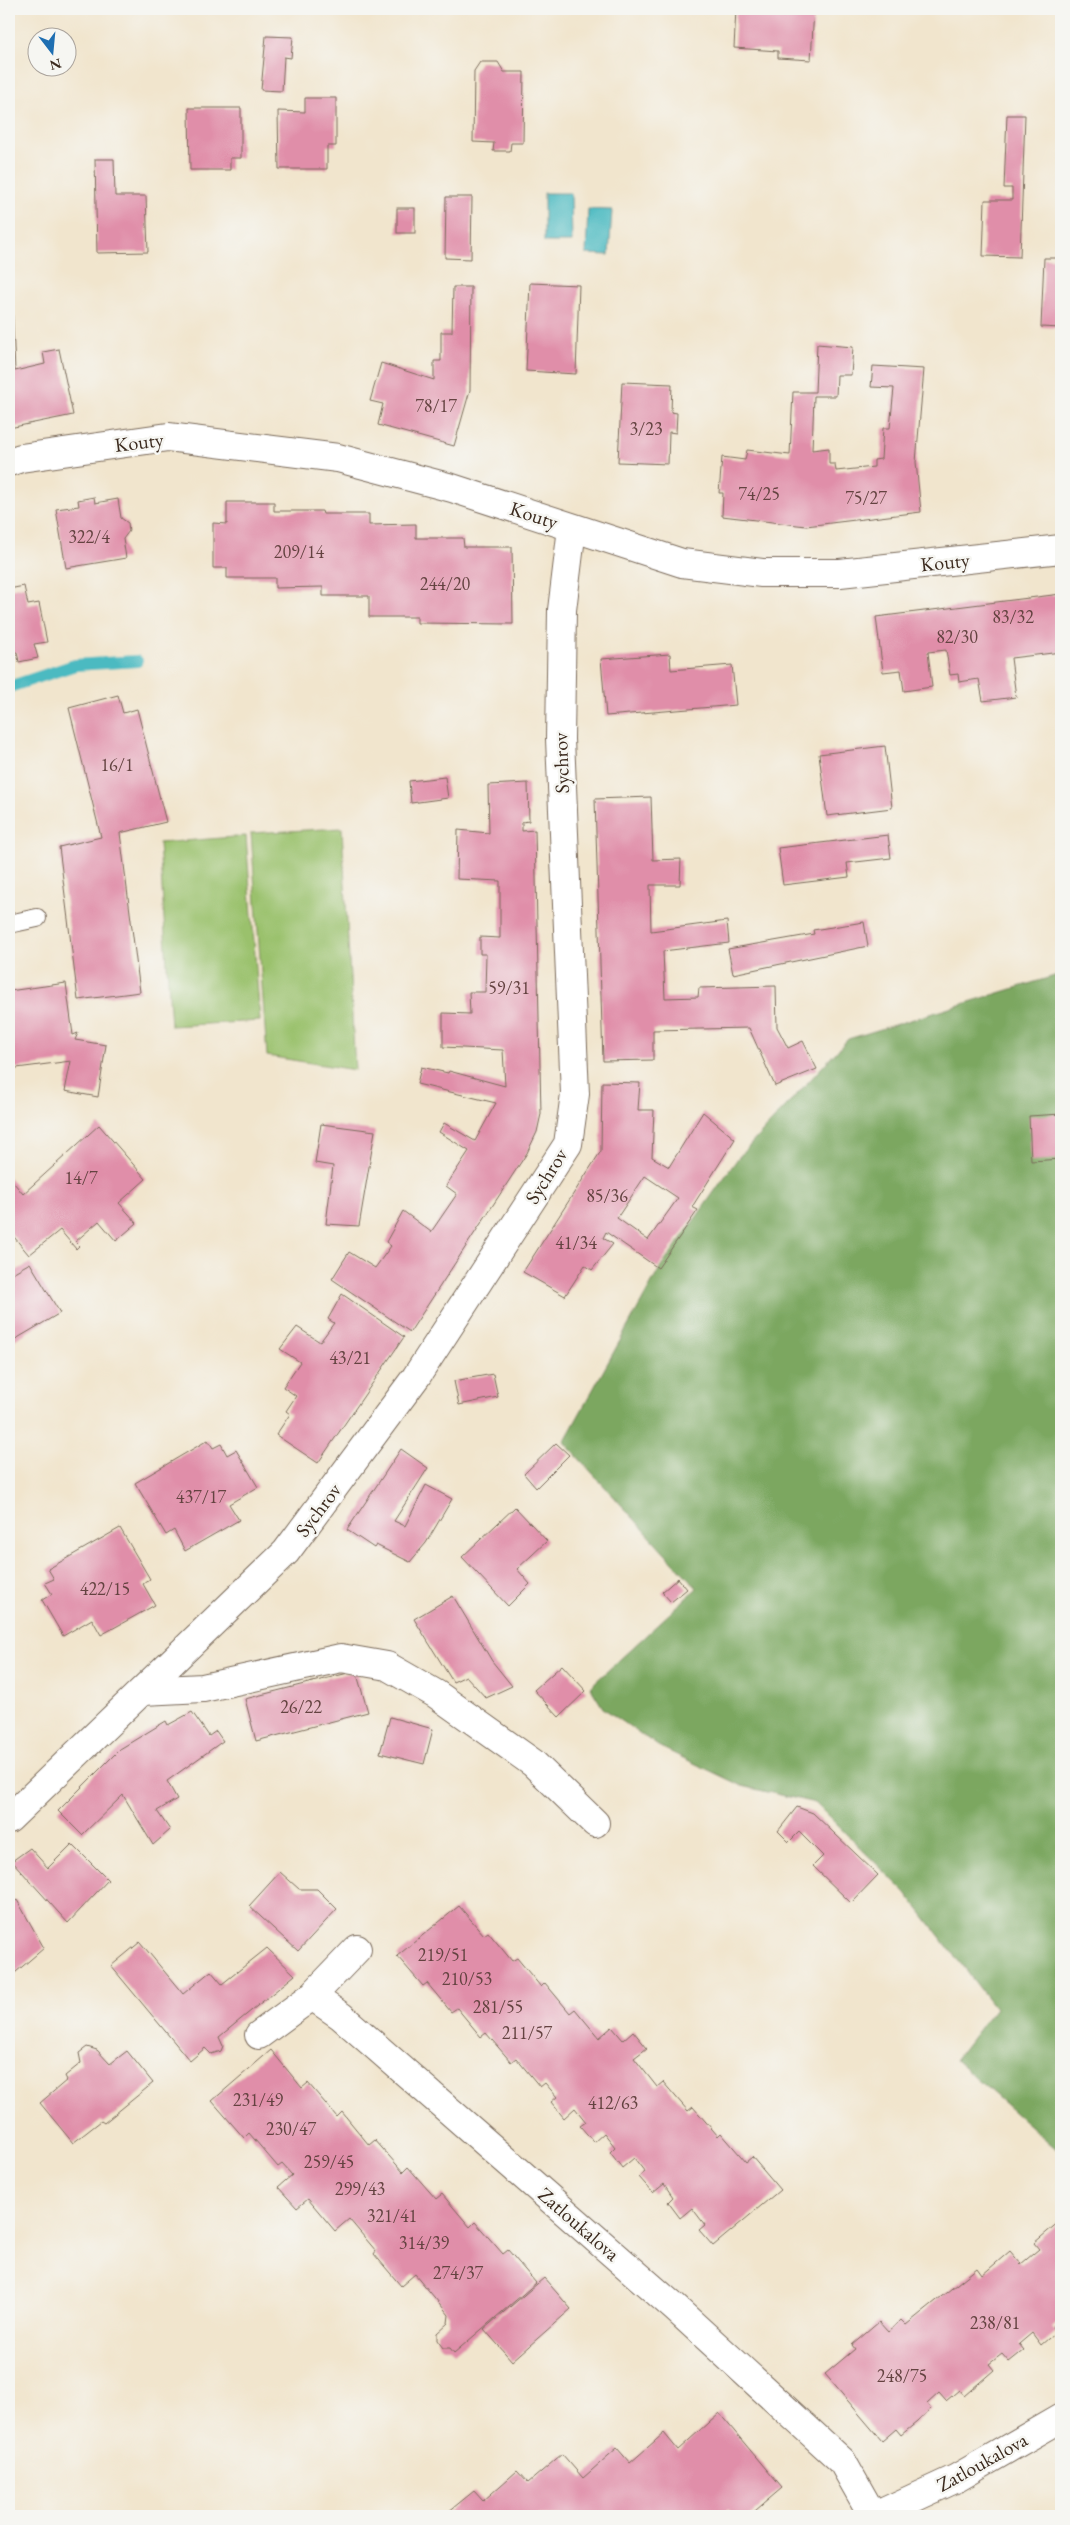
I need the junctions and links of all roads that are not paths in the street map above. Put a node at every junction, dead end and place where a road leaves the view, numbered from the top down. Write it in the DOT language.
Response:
graph roads {
  1 [pos="9,462"];
  2 [pos="572,528"];
  3 [pos="1061,548"];
  4 [pos="37,918"];
  5 [pos="9,924"];
  6 [pos="144,1690"];
  7 [pos="9,1819"];
  8 [pos="596,1823"];
  9 [pos="356,1948"];
  10 [pos="312,1996"];
  11 [pos="259,2035"];
  12 [pos="1061,2418"];
  13 [pos="874,2516"];
  1 -- 2 [label="street, Kouty"];
  2 -- 3 [label="street, Kouty"];
  2 -- 6 [label="street, Sychrov"];
  4 -- 5 [label="lane"];
  6 -- 7 [label="street, Sychrov"];
  6 -- 8 [label="street"];
  9 -- 10 [label="street"];
  10 -- 11 [label="street"];
  10 -- 13 [label="street, Zatloukalova"];
  12 -- 13 [label="street, Zatloukalova"];
}
